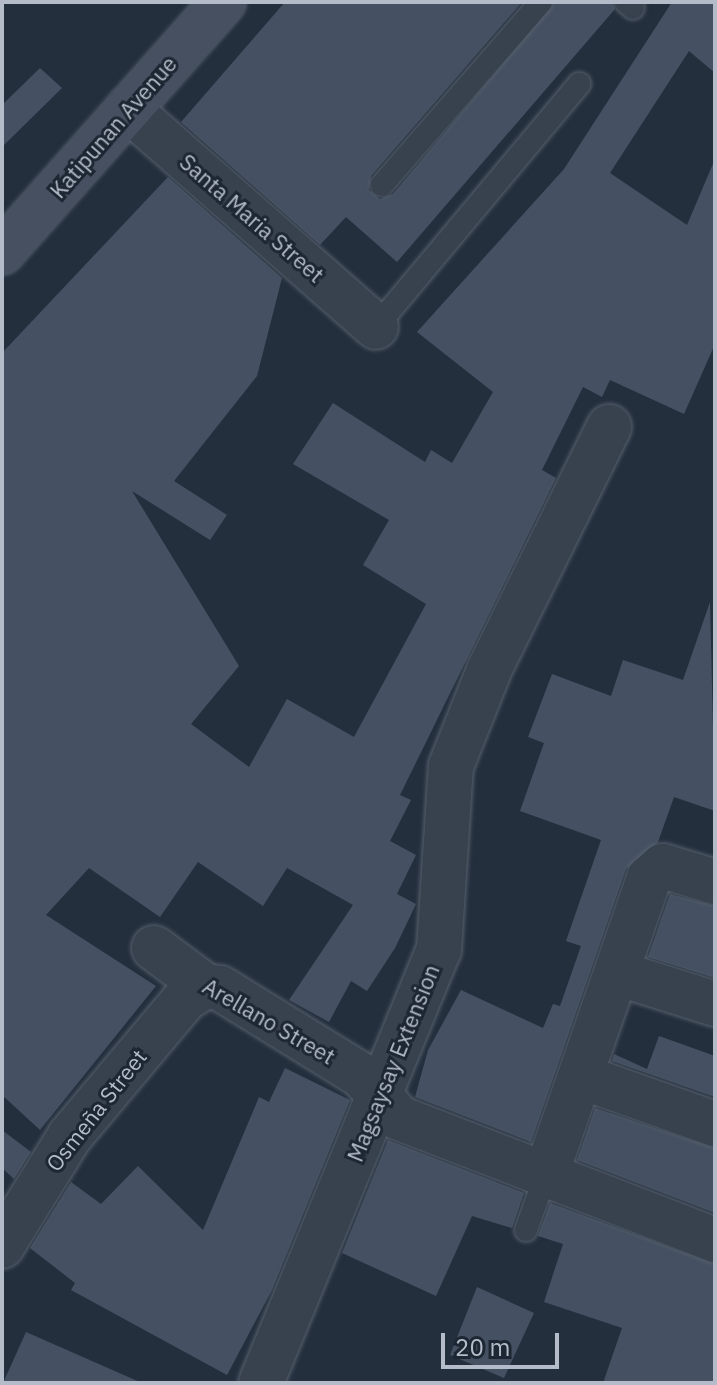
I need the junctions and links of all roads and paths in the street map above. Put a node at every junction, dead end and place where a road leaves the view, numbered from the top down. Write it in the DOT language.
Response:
graph roads {
  1 [pos="223,2"];
  2 [pos="541,2"];
  3 [pos="579,84"];
  4 [pos="128,109"];
  5 [pos="382,185"];
  6 [pos="2,252"];
  7 [pos="376,327"];
  8 [pos="609,427"];
  9 [pos="715,882"];
  10 [pos="154,948"];
  11 [pos="620,974"];
  12 [pos="205,986"];
  13 [pos="715,1004"];
  14 [pos="582,1077"];
  15 [pos="380,1097"];
  16 [pos="715,1124"];
  17 [pos="545,1177"];
  18 [pos="526,1230"];
  19 [pos="715,1240"];
  20 [pos="2,1246"];
  21 [pos="274,1380"];
  1 -- 4 [label="main road, Katipunan Avenue"];
  2 -- 5 [label="lane"];
  3 -- 7 [label="lane"];
  4 -- 6 [label="main road, Katipunan Avenue"];
  4 -- 7 [label="street, Santa Maria Street"];
  8 -- 15 [label="street, Magsaysay Extension"];
  9 -- 11 [label="street"];
  10 -- 12 [label="street, Arellano Street"];
  11 -- 13 [label="street"];
  11 -- 14 [label="street"];
  12 -- 15 [label="street, Arellano Street"];
  12 -- 20 [label="street, Osmeña Street"];
  14 -- 16 [label="street"];
  14 -- 17 [label="street"];
  15 -- 17 [label="street, Arellano Street"];
  15 -- 21 [label="street, Magsaysay Extension"];
  17 -- 18 [label="lane"];
  17 -- 19 [label="street, Arellano Street"];
}
